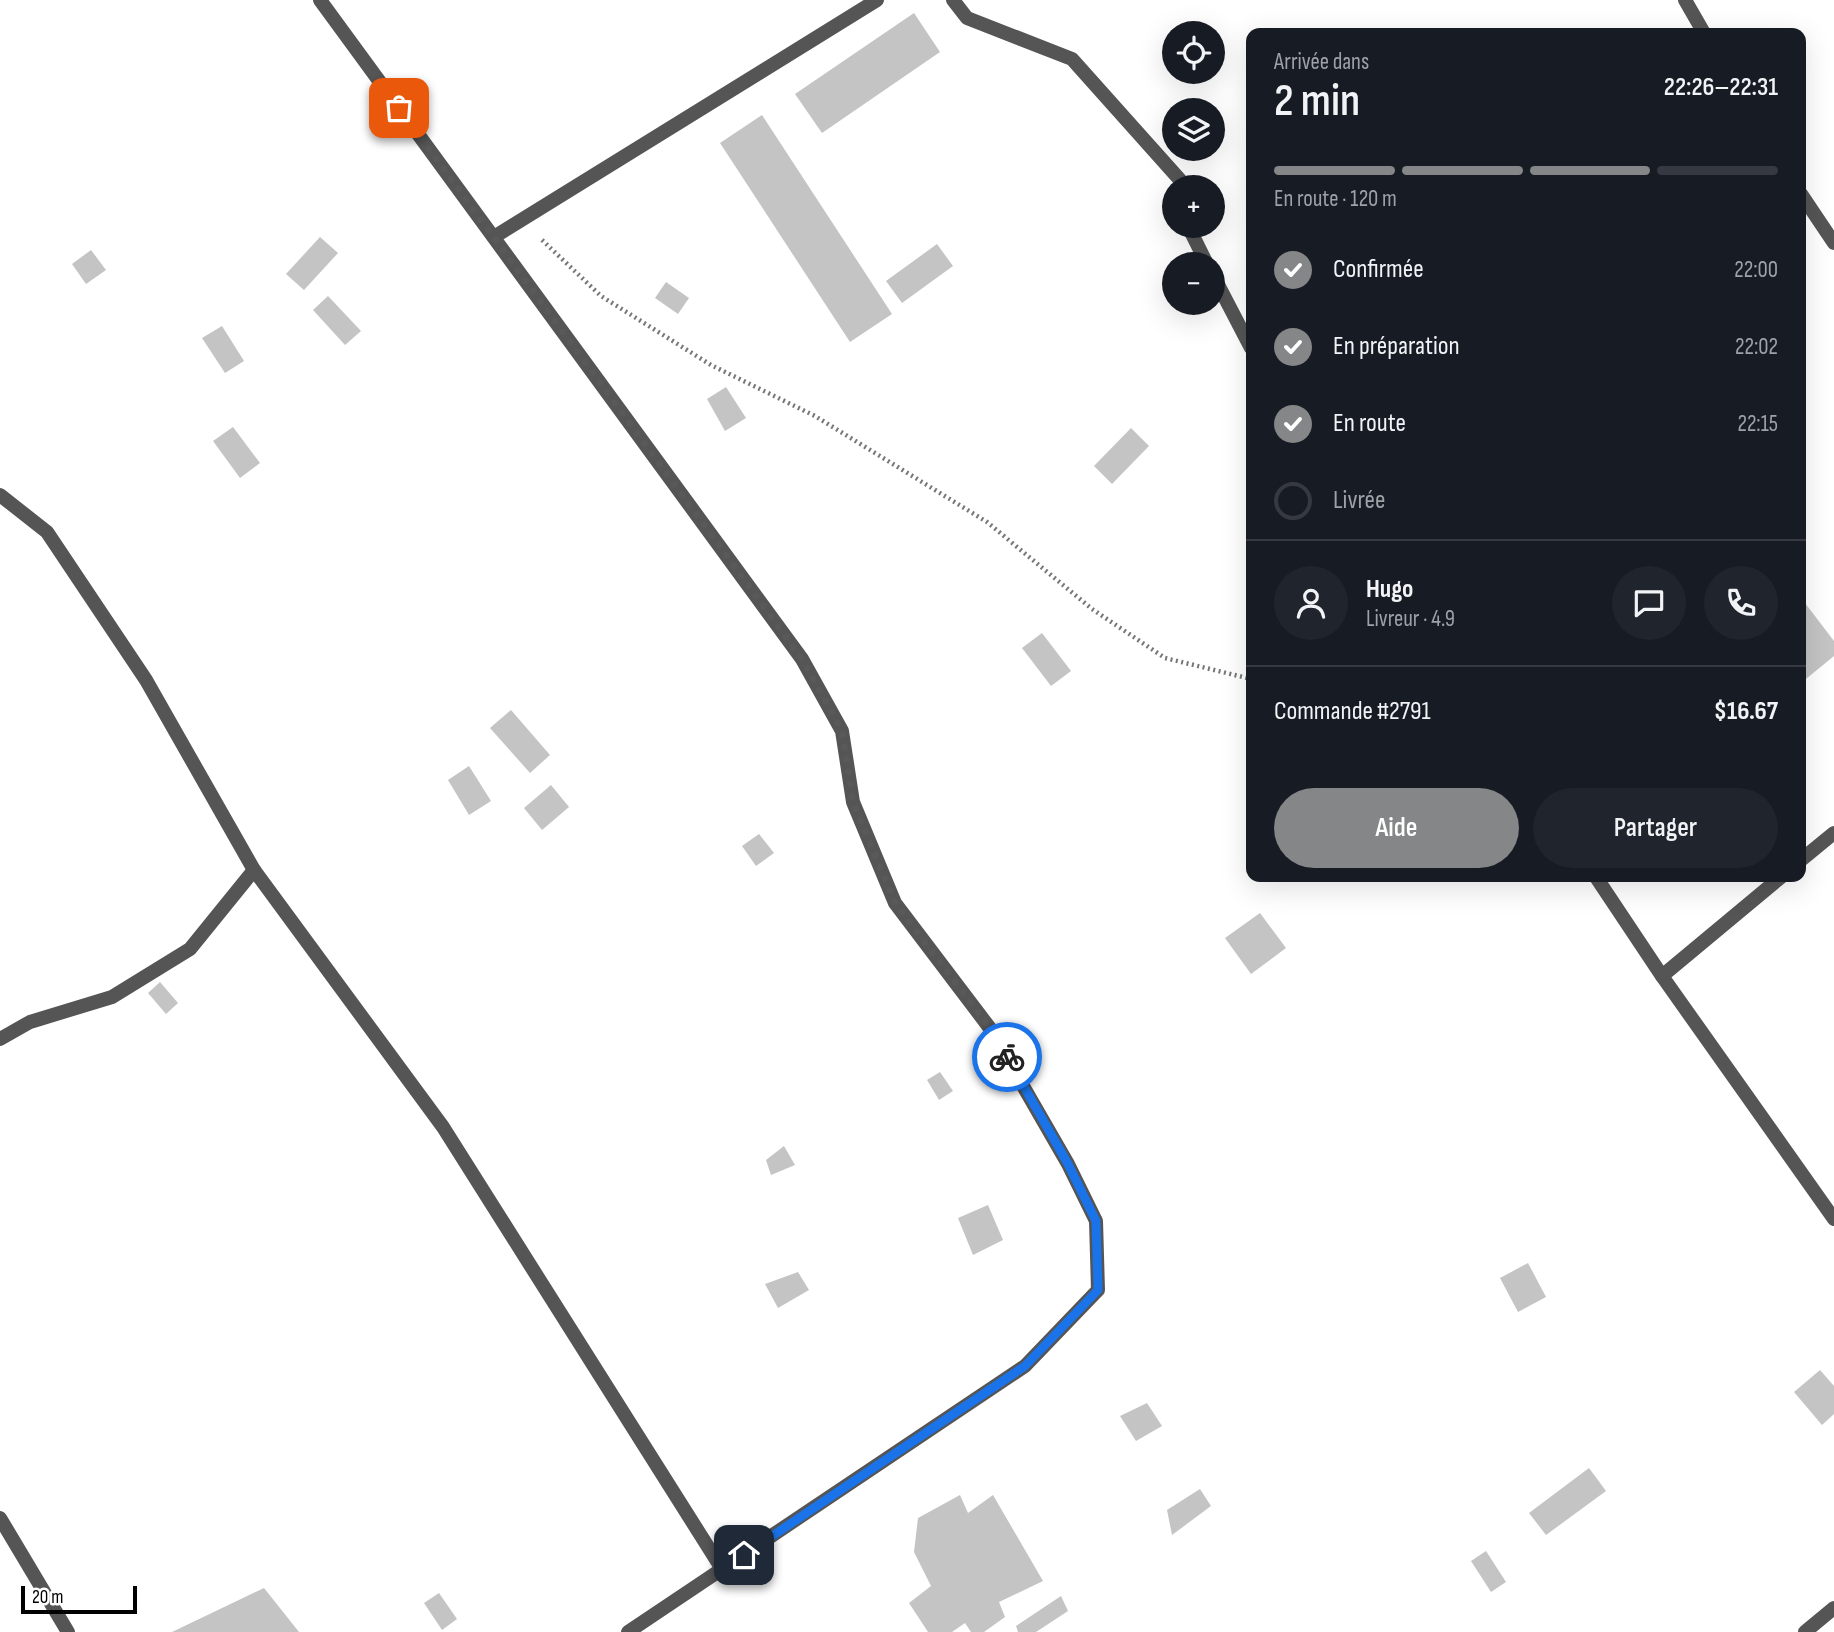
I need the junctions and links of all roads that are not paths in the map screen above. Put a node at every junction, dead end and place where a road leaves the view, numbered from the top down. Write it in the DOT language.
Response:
graph roads {
  1 [pos="320,0"];
  2 [pos="877,0"];
  3 [pos="953,0"];
  4 [pos="1685,0"];
  5 [pos="1701,28"];
  6 [pos="1176,175"];
  7 [pos="1806,201"];
  8 [pos="494,237"];
  9 [pos="1834,243"];
  10 [pos="1225,298"];
  11 [pos="1246,338"];
  12 [pos="0,495"];
  13 [pos="1834,832"];
  14 [pos="1806,856"];
  15 [pos="254,870"];
  16 [pos="1599,882"];
  17 [pos="1775,882"];
  18 [pos="1662,976"];
  19 [pos="0,1039"];
  20 [pos="1834,1219"];
  21 [pos="0,1518"];
  22 [pos="722,1569"];
  23 [pos="1834,1608"];
  24 [pos="68,1632"];
  25 [pos="628,1632"];
  26 [pos="1805,1632"];
  1 -- 8 [label="street"];
  2 -- 8 [label="street"];
  3 -- 6 [label="street"];
  4 -- 5 [label="street"];
  7 -- 9 [label="street"];
  8 -- 22 [label="street"];
  10 -- 11 [label="street"];
  12 -- 15 [label="street"];
  13 -- 14 [label="street"];
  15 -- 19 [label="street"];
  15 -- 22 [label="street"];
  16 -- 18 [label="street"];
  17 -- 18 [label="street"];
  18 -- 20 [label="street"];
  21 -- 24 [label="street"];
  22 -- 25 [label="street"];
  23 -- 26 [label="street"];
}
